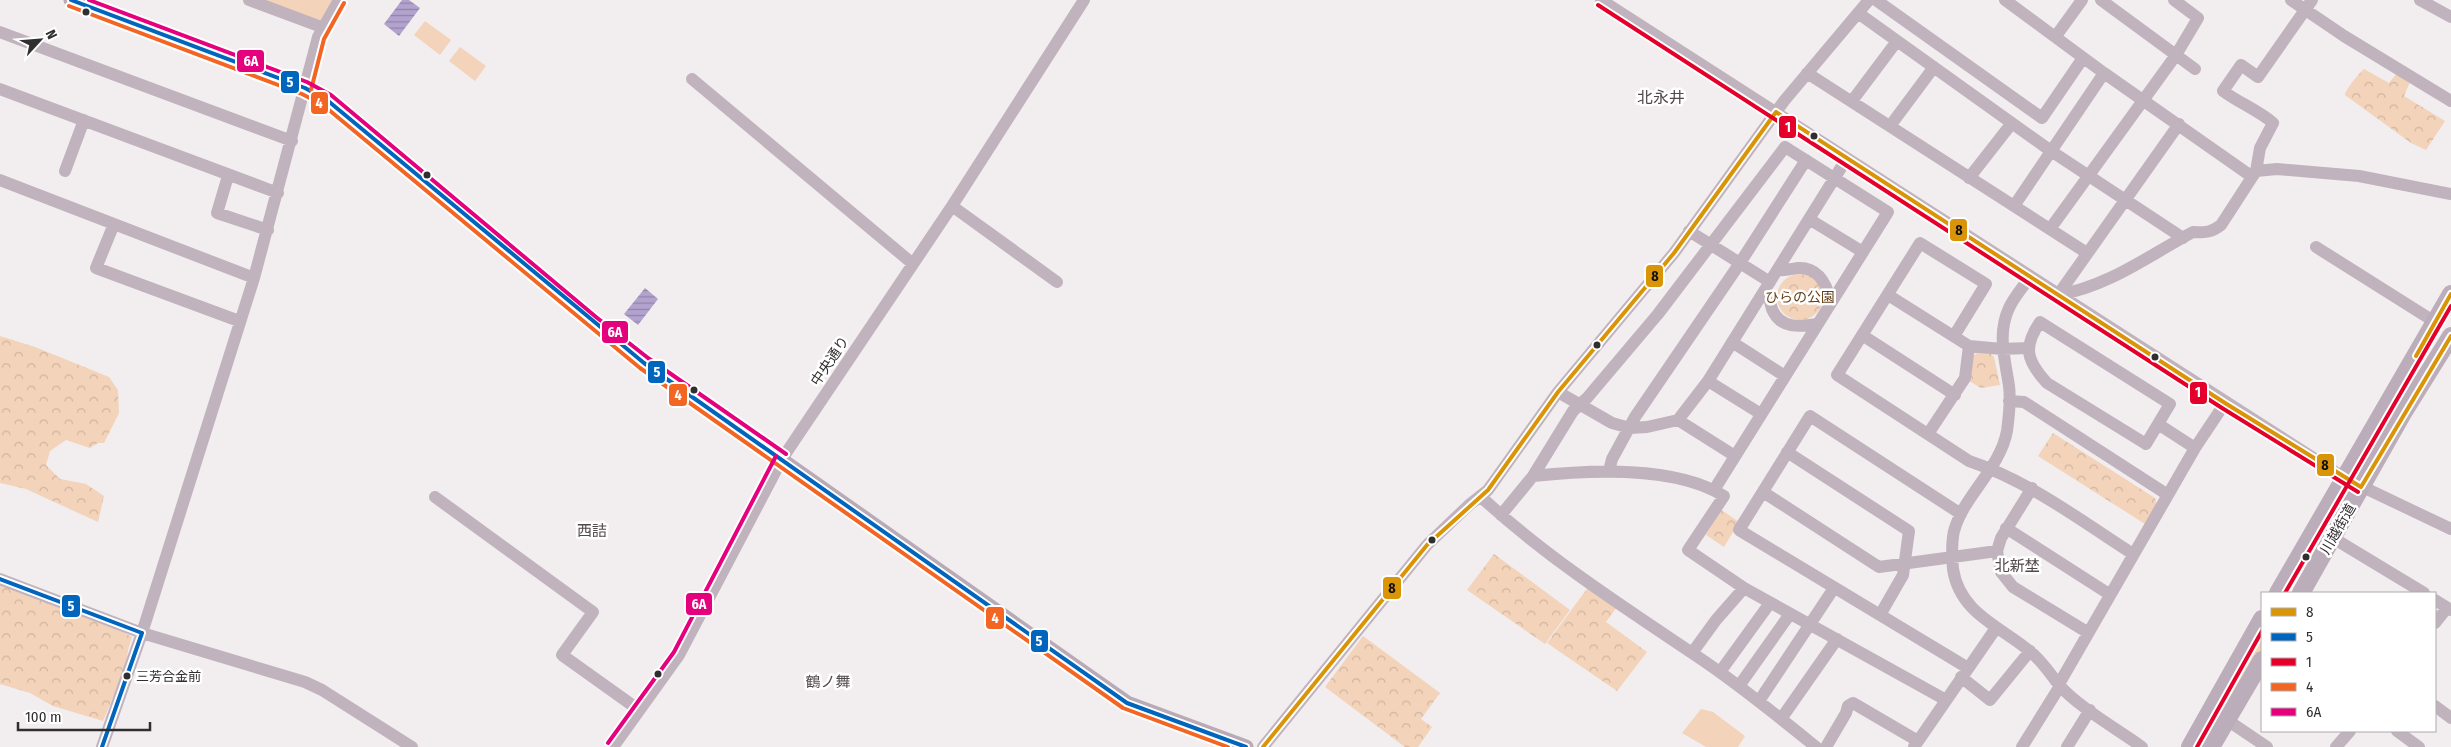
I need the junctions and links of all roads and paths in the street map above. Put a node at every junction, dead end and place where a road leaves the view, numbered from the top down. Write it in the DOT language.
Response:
graph roads {
  1 [pos="71,0"];
  2 [pos="249,0"];
  3 [pos="339,0"];
  4 [pos="1084,0"];
  5 [pos="1601,0"];
  6 [pos="1870,0"];
  7 [pos="1876,0"];
  8 [pos="2005,0"];
  9 [pos="2082,0"];
  10 [pos="2101,0"];
  11 [pos="2174,0"];
  12 [pos="2291,0"];
  13 [pos="2420,0"];
  14 [pos="2308,5"];
  15 [pos="1858,13"];
  16 [pos="2451,17"];
  17 [pos="324,28"];
  18 [pos="0,32"];
  19 [pos="2056,36"];
  20 [pos="1897,41"];
  21 [pos="2176,55"];
  22 [pos="2083,58"];
  23 [pos="1934,67"];
  24 [pos="2195,69"];
  25 [pos="1807,73"];
  26 [pos="2104,73"];
  27 [pos="692,79"];
  28 [pos="306,88"];
  29 [pos="0,89"];
  30 [pos="2142,100"];
  31 [pos="1852,101"];
  32 [pos="2451,101"];
  33 [pos="1776,112"];
  34 [pos="84,120"];
  35 [pos="2012,123"];
  36 [pos="2179,124"];
  37 [pos="1890,126"];
  38 [pos="292,141"];
  39 [pos="2051,151"];
  40 [pos="1847,158"];
  41 [pos="1806,160"];
  42 [pos="65,171"];
  43 [pos="2254,173"];
  44 [pos="228,176"];
  45 [pos="2089,176"];
  46 [pos="1969,178"];
  47 [pos="1835,179"];
  48 [pos="0,180"];
  49 [pos="278,193"];
  50 [pos="2451,194"];
  51 [pos="2126,201"];
  52 [pos="952,206"];
  53 [pos="2014,206"];
  54 [pos="1810,219"];
  55 [pos="114,224"];
  56 [pos="268,230"];
  57 [pos="1689,230"];
  58 [pos="2050,230"];
  59 [pos="2183,238"];
  60 [pos="1711,244"];
  61 [pos="2316,246"];
  62 [pos="1863,252"];
  63 [pos="2087,253"];
  64 [pos="1740,263"];
  65 [pos="913,264"];
  66 [pos="1778,270"];
  67 [pos="2030,276"];
  68 [pos="254,278"];
  69 [pos="1056,282"];
  70 [pos="1768,286"];
  71 [pos="2451,294"];
  72 [pos="1888,295"];
  73 [pos="2058,295"];
  74 [pos="1831,302"];
  75 [pos="240,321"];
  76 [pos="2436,322"];
  77 [pos="1817,324"];
  78 [pos="1862,335"];
  79 [pos="1954,336"];
  80 [pos="2451,336"];
  81 [pos="1732,342"];
  82 [pos="1969,346"];
  83 [pos="2028,348"];
  84 [pos="2002,349"];
  85 [pos="1785,376"];
  86 [pos="1708,381"];
  87 [pos="1558,392"];
  88 [pos="1955,395"];
  89 [pos="2010,401"];
  90 [pos="2225,403"];
  91 [pos="1580,405"];
  92 [pos="1761,414"];
  93 [pos="1678,420"];
  94 [pos="2158,424"];
  95 [pos="1630,428"];
  96 [pos="1928,434"];
  97 [pos="2195,448"];
  98 [pos="1787,452"];
  99 [pos="1735,456"];
  100 [pos="782,459"];
  101 [pos="1991,468"];
  102 [pos="1608,471"];
  103 [pos="1533,476"];
  104 [pos="2346,479"];
  105 [pos="2032,488"];
  106 [pos="2361,488"];
  107 [pos="1714,490"];
  108 [pos="1763,492"];
  109 [pos="2168,495"];
  110 [pos="1480,496"];
  111 [pos="435,498"];
  112 [pos="1961,514"];
  113 [pos="1501,515"];
  114 [pos="2006,528"];
  115 [pos="2451,529"];
  116 [pos="2333,538"];
  117 [pos="1997,551"];
  118 [pos="2133,554"];
  119 [pos="1952,558"];
  120 [pos="1905,563"];
  121 [pos="0,579"];
  122 [pos="1744,588"];
  123 [pos="1834,588"];
  124 [pos="2279,592"];
  125 [pos="2302,592"];
  126 [pos="2422,592"];
  127 [pos="2109,594"];
  128 [pos="2436,601"];
  129 [pos="1770,603"];
  130 [pos="2449,609"];
  131 [pos="1790,614"];
  132 [pos="1880,615"];
  133 [pos="2261,621"];
  134 [pos="2436,622"];
  135 [pos="1811,625"];
  136 [pos="1996,628"];
  137 [pos="2087,632"];
  138 [pos="142,633"];
  139 [pos="1837,639"];
  140 [pos="2030,651"];
  141 [pos="1692,653"];
  142 [pos="2261,662"];
  143 [pos="1720,672"];
  144 [pos="1965,672"];
  145 [pos="2060,685"];
  146 [pos="1739,686"];
  147 [pos="1946,700"];
  148 [pos="1759,701"];
  149 [pos="2436,707"];
  150 [pos="640,710"];
  151 [pos="2090,710"];
  152 [pos="2451,718"];
  153 [pos="1781,719"];
  154 [pos="2228,720"];
  155 [pos="2349,732"];
  156 [pos="2398,732"];
  157 [pos="1916,744"];
  158 [pos="2342,745"];
  159 [pos="102,747"];
  160 [pos="412,747"];
  161 [pos="613,747"];
  162 [pos="1246,747"];
  163 [pos="1262,747"];
  164 [pos="1816,747"];
  165 [pos="1826,747"];
  166 [pos="2022,747"];
  167 [pos="2067,747"];
  168 [pos="2142,747"];
  169 [pos="2190,747"];
  170 [pos="2211,747"];
  171 [pos="2267,747"];
  172 [pos="2419,747"];
  1 -- 28 [label="main road"];
  2 -- 17 [label="street"];
  3 -- 17 [label="street"];
  4 -- 52 [label="street, 中央通り"];
  5 -- 33 [label="street"];
  6 -- 15 [label="street"];
  7 -- 22 [label="street"];
  8 -- 19 [label="street"];
  9 -- 19 [label="street"];
  10 -- 21 [label="street"];
  11 -- 21 [label="street"];
  12 -- 14 [label="street"];
  13 -- 16 [label="street"];
  14 -- 32 [label="street"];
  14 -- 43 [label="street"];
  15 -- 20 [label="street"];
  15 -- 25 [label="street"];
  17 -- 28 [label="street"];
  18 -- 38 [label="street"];
  19 -- 22 [label="street"];
  20 -- 23 [label="street"];
  20 -- 31 [label="street"];
  21 -- 24 [label="street"];
  21 -- 30 [label="street"];
  22 -- 26 [label="street"];
  23 -- 35 [label="street"];
  23 -- 37 [label="street"];
  25 -- 31 [label="street"];
  25 -- 33 [label="street"];
  26 -- 30 [label="street"];
  26 -- 39 [label="street"];
  27 -- 65 [label="street"];
  28 -- 38 [label="street"];
  28 -- 100 [label="main road"];
  29 -- 34 [label="street"];
  30 -- 36 [label="street"];
  30 -- 45 [label="street"];
  31 -- 37 [label="street"];
  33 -- 40 [label="street"];
  33 -- 57 [label="street"];
  34 -- 42 [label="street"];
  34 -- 44 [label="street"];
  35 -- 39 [label="street"];
  35 -- 46 [label="street"];
  36 -- 43 [label="street"];
  36 -- 51 [label="street"];
  37 -- 46 [label="street"];
  38 -- 49 [label="street"];
  39 -- 45 [label="street"];
  39 -- 53 [label="street"];
  40 -- 47 [label="street"];
  40 -- 67 [label="street"];
  41 -- 47 [label="street"];
  41 -- 60 [label="street"];
  41 -- 64 [label="street"];
  43 -- 50 [label="street"];
  43 -- 59 [label="street"];
  44 -- 49 [label="street"];
  44 -- 56 [label="street"];
  45 -- 51 [label="street"];
  45 -- 58 [label="street"];
  46 -- 53 [label="street"];
  47 -- 54 [label="street"];
  47 -- 62 [label="street"];
  48 -- 55 [label="street"];
  49 -- 56 [label="street"];
  51 -- 59 [label="street"];
  51 -- 63 [label="street"];
  52 -- 65 [label="street, 中央通り"];
  52 -- 69 [label="street"];
  53 -- 58 [label="street"];
  54 -- 62 [label="street"];
  54 -- 66 [label="street"];
  55 -- 68 [label="street"];
  55 -- 75 [label="street"];
  56 -- 68 [label="street"];
  57 -- 60 [label="street"];
  57 -- 87 [label="street"];
  58 -- 63 [label="street"];
  59 -- 73 [label="street"];
  60 -- 64 [label="street"];
  60 -- 91 [label="street"];
  61 -- 76 [label="street"];
  62 -- 74 [label="street"];
  63 -- 73 [label="street"];
  64 -- 70 [label="street"];
  64 -- 95 [label="street"];
  65 -- 100 [label="street, 中央通り"];
  66 -- 70 [label="street"];
  66 -- 74 [label="street"];
  67 -- 73 [label="street"];
  67 -- 84 [label="street"];
  68 -- 75 [label="street"];
  70 -- 77 [label="street"];
  70 -- 81 [label="street"];
  71 -- 76 [label="highway, 川越街道"];
  72 -- 78 [label="street"];
  72 -- 79 [label="street"];
  72 -- 79 [label="street"];
  73 -- 90 [label="street"];
  74 -- 77 [label="street"];
  75 -- 138 [label="street"];
  76 -- 104 [label="highway, 川越街道"];
  77 -- 85 [label="street"];
  78 -- 88 [label="street"];
  78 -- 96 [label="street"];
  79 -- 82 [label="street"];
  80 -- 106 [label="highway, 川越街道"];
  81 -- 85 [label="street"];
  81 -- 86 [label="street"];
  82 -- 84 [label="street"];
  82 -- 88 [label="street"];
  83 -- 84 [label="street"];
  83 -- 94 [label="street"];
  83 -- 94 [label="street"];
  84 -- 89 [label="street"];
  85 -- 92 [label="street"];
  86 -- 92 [label="street"];
  86 -- 93 [label="street"];
  87 -- 91 [label="street"];
  87 -- 110 [label="street"];
  88 -- 96 [label="street"];
  89 -- 101 [label="street"];
  89 -- 109 [label="street"];
  90 -- 97 [label="street"];
  90 -- 104 [label="street"];
  91 -- 95 [label="street"];
  91 -- 103 [label="street"];
  92 -- 99 [label="street"];
  93 -- 95 [label="street"];
  93 -- 99 [label="street"];
  94 -- 97 [label="street"];
  95 -- 102 [label="street"];
  96 -- 101 [label="street"];
  97 -- 109 [label="street"];
  98 -- 108 [label="street"];
  98 -- 112 [label="street"];
  98 -- 120 [label="street"];
  99 -- 107 [label="street"];
  100 -- 150 [label="street, 中央通り"];
  100 -- 162 [label="main road"];
  101 -- 105 [label="street"];
  101 -- 112 [label="street"];
  102 -- 103 [label="street"];
  102 -- 107 [label="street"];
  103 -- 113 [label="street"];
  104 -- 106 [label="street"];
  104 -- 124 [label="highway, 川越街道"];
  105 -- 114 [label="street"];
  105 -- 118 [label="street"];
  106 -- 115 [label="street"];
  106 -- 116 [label="highway, 川越街道"];
  107 -- 122 [label="street"];
  108 -- 120 [label="street"];
  108 -- 123 [label="street"];
  109 -- 118 [label="street"];
  110 -- 113 [label="street"];
  110 -- 163 [label="street"];
  111 -- 150 [label="street"];
  112 -- 119 [label="street"];
  113 -- 141 [label="street"];
  114 -- 117 [label="street"];
  114 -- 127 [label="street"];
  116 -- 125 [label="highway, 川越街道"];
  116 -- 126 [label="street"];
  117 -- 119 [label="street"];
  117 -- 137 [label="street"];
  118 -- 127 [label="street"];
  119 -- 120 [label="street"];
  119 -- 136 [label="street"];
  120 -- 132 [label="street"];
  121 -- 138 [label="street"];
  122 -- 129 [label="street"];
  122 -- 141 [label="street"];
  123 -- 132 [label="street"];
  123 -- 135 [label="street"];
  127 -- 137 [label="street"];
  128 -- 130 [label="street"];
  129 -- 131 [label="street"];
  129 -- 143 [label="street"];
  130 -- 134 [label="street"];
  131 -- 135 [label="street"];
  131 -- 146 [label="street"];
  132 -- 144 [label="street"];
  133 -- 169 [label="highway"];
  135 -- 139 [label="street"];
  135 -- 148 [label="street"];
  136 -- 140 [label="street"];
  136 -- 144 [label="street"];
  137 -- 145 [label="street"];
  138 -- 159 [label="street"];
  138 -- 160 [label="street"];
  139 -- 147 [label="street"];
  139 -- 153 [label="street"];
  140 -- 144 [label="street"];
  140 -- 145 [label="street"];
  141 -- 143 [label="street"];
  142 -- 154 [label="highway"];
  143 -- 146 [label="street"];
  144 -- 147 [label="street"];
  145 -- 151 [label="street"];
  145 -- 166 [label="street"];
  146 -- 148 [label="street"];
  147 -- 157 [label="street"];
  148 -- 153 [label="street"];
  149 -- 152 [label="street"];
  150 -- 161 [label="street, 中央通り"];
  151 -- 167 [label="street"];
  151 -- 168 [label="street"];
  153 -- 164 [label="street"];
  154 -- 170 [label="highway"];
  154 -- 171 [label="street"];
  155 -- 158 [label="street"];
  156 -- 172 [label="street"];
  157 -- 165 [label="street"];
}
